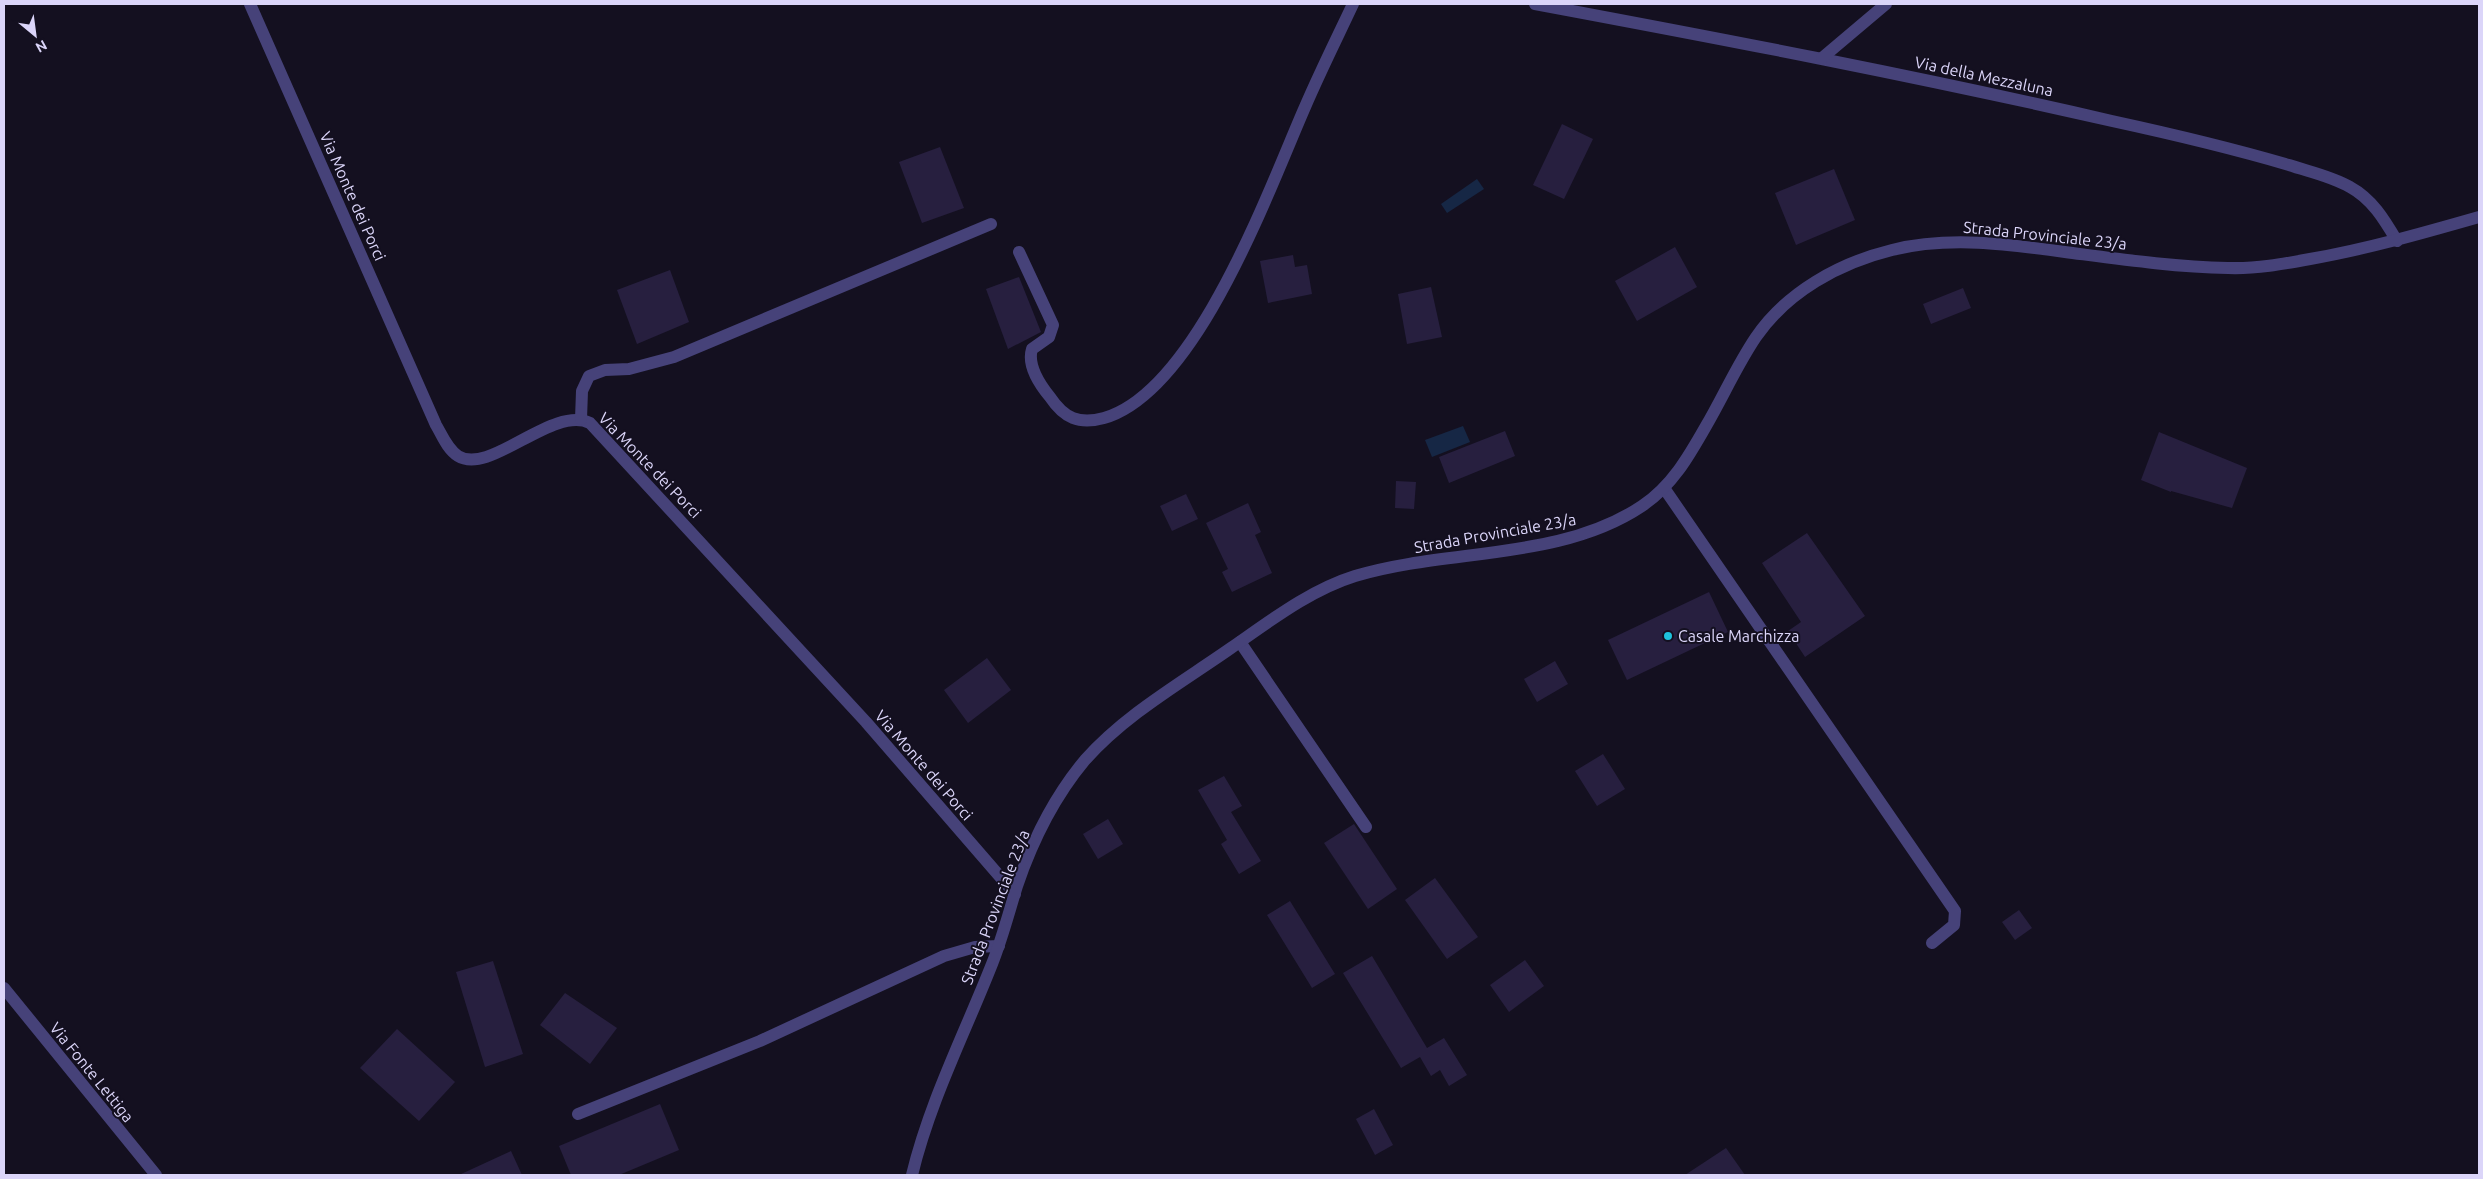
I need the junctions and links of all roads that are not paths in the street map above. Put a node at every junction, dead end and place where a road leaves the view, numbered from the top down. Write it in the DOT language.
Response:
graph roads {
  1 [pos="250,4"];
  2 [pos="1353,4"];
  3 [pos="1534,4"];
  4 [pos="1886,4"];
  5 [pos="1822,58"];
  6 [pos="2474,219"];
  7 [pos="991,224"];
  8 [pos="2397,241"];
  9 [pos="1019,252"];
  10 [pos="581,419"];
  11 [pos="1664,488"];
  12 [pos="1240,642"];
  13 [pos="1366,828"];
  14 [pos="1015,894"];
  15 [pos="1932,944"];
  16 [pos="999,946"];
  17 [pos="4,988"];
  18 [pos="578,1114"];
  19 [pos="156,1175"];
  20 [pos="912,1175"];
  1 -- 10 [label="street, Via Monte dei Porci"];
  2 -- 9 [label="street"];
  3 -- 5 [label="street, Via della Mezzaluna"];
  4 -- 5 [label="street"];
  5 -- 8 [label="street, Via della Mezzaluna"];
  6 -- 8 [label="street, Strada Provinciale 23/a"];
  7 -- 10 [label="street"];
  8 -- 11 [label="street, Strada Provinciale 23/a"];
  10 -- 14 [label="street, Via Monte dei Porci"];
  11 -- 12 [label="street, Strada Provinciale 23/a"];
  11 -- 15 [label="street"];
  12 -- 13 [label="street"];
  12 -- 14 [label="street, Strada Provinciale 23/a"];
  14 -- 16 [label="street, Strada Provinciale 23/a"];
  16 -- 18 [label="street"];
  16 -- 20 [label="street, Strada Provinciale 23/a"];
  17 -- 19 [label="street, Via Fonte Lettiga"];
}
